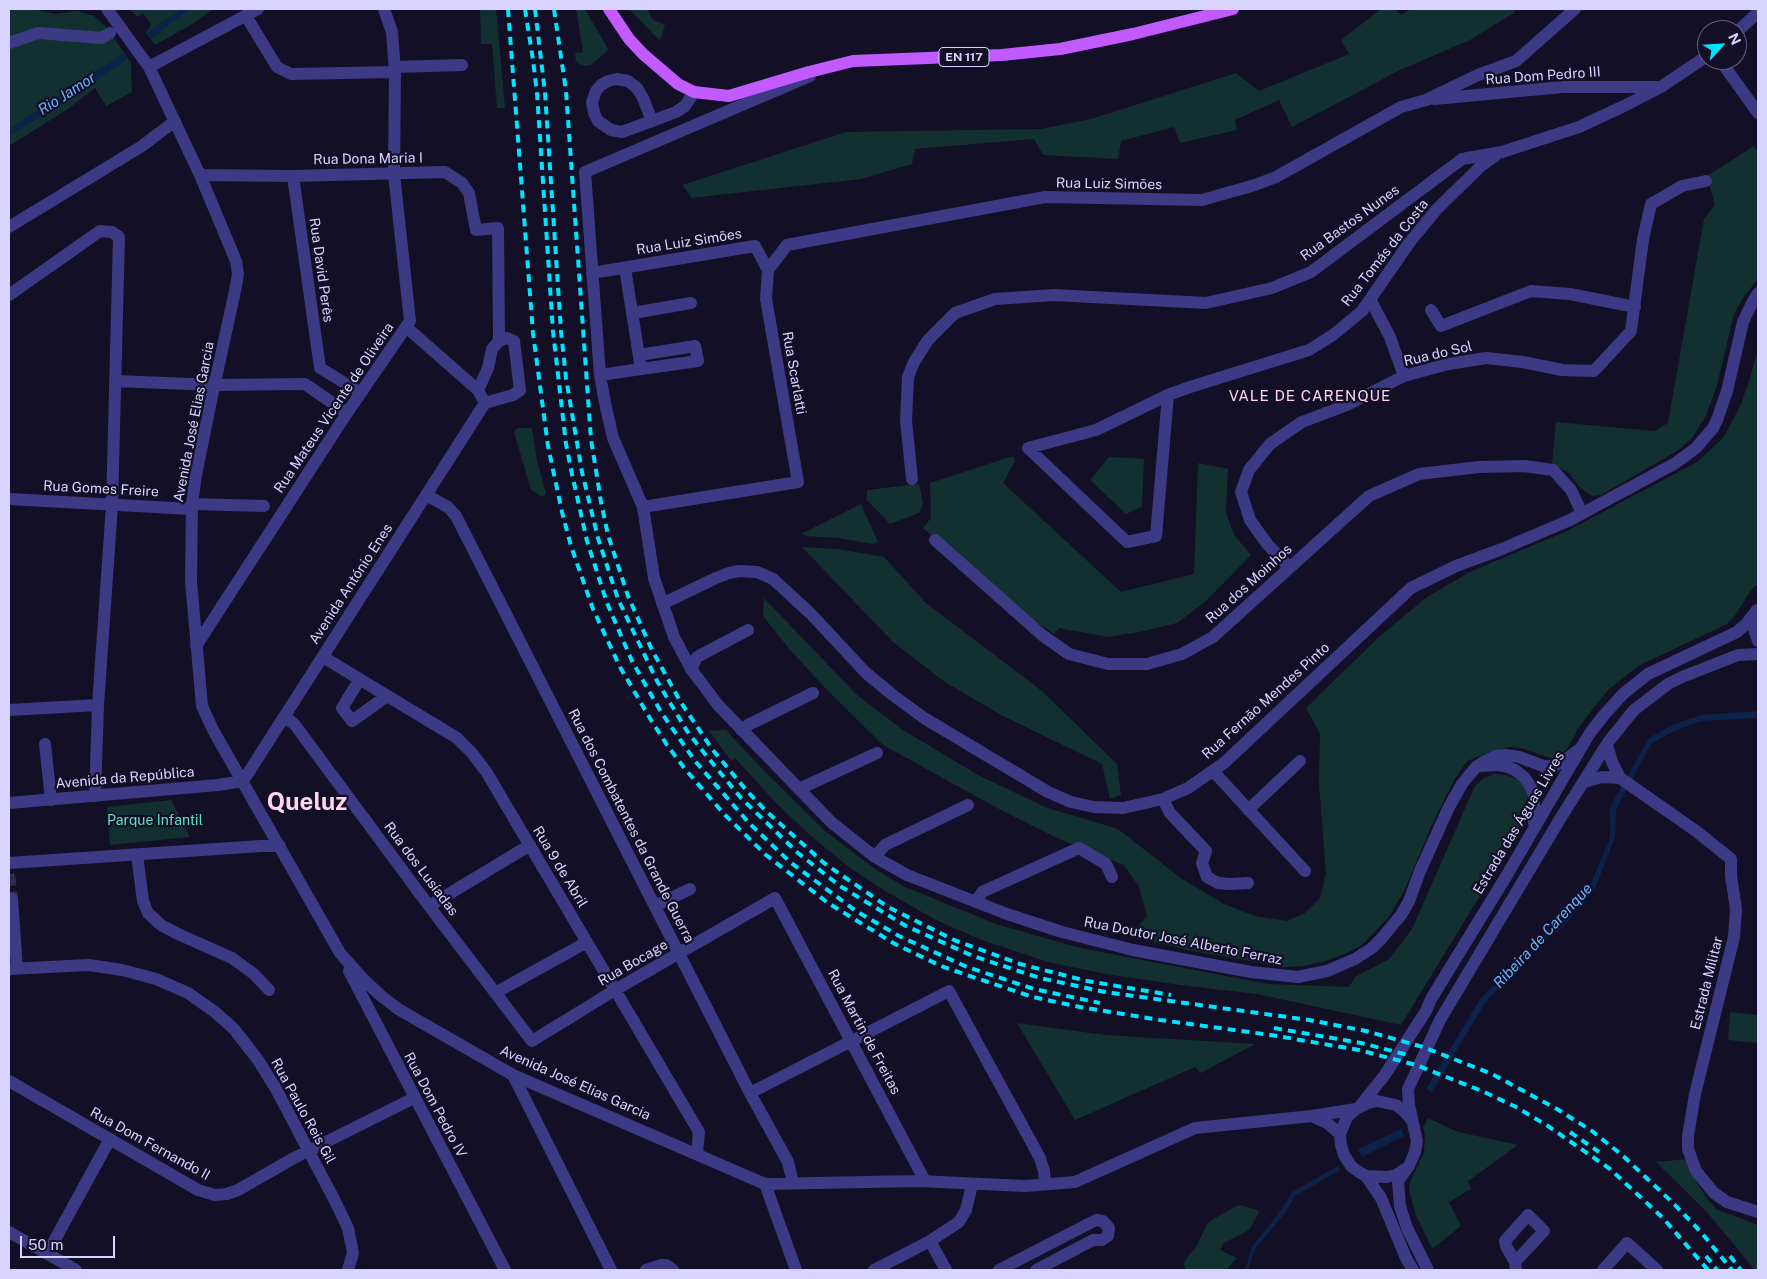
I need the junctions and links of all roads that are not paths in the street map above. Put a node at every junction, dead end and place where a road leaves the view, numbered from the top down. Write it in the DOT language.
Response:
graph roads {
  1 [pos="258,9"];
  2 [pos="384,9"];
  3 [pos="609,9"];
  4 [pos="1233,9"];
  5 [pos="1575,9"];
  6 [pos="106,11"];
  7 [pos="246,16"];
  8 [pos="1757,16"];
  9 [pos="1747,24"];
  10 [pos="110,33"];
  11 [pos="9,43"];
  12 [pos="146,63"];
  13 [pos="840,63"];
  14 [pos="1697,63"];
  15 [pos="462,66"];
  16 [pos="395,70"];
  17 [pos="1727,70"];
  18 [pos="1661,86"];
  19 [pos="694,92"];
  20 [pos="1426,100"];
  21 [pos="1758,113"];
  22 [pos="175,120"];
  23 [pos="652,121"];
  24 [pos="1502,152"];
  25 [pos="200,174"];
  26 [pos="394,174"];
  27 [pos="293,176"];
  28 [pos="1706,181"];
  29 [pos="9,226"];
  30 [pos="625,268"];
  31 [pos="768,270"];
  32 [pos="592,273"];
  33 [pos="1758,293"];
  34 [pos="9,295"];
  35 [pos="1370,299"];
  36 [pos="691,303"];
  37 [pos="1635,307"];
  38 [pos="1431,310"];
  39 [pos="632,313"];
  40 [pos="406,327"];
  41 [pos="499,341"];
  42 [pos="639,356"];
  43 [pos="320,368"];
  44 [pos="641,369"];
  45 [pos="600,375"];
  46 [pos="1404,376"];
  47 [pos="115,381"];
  48 [pos="305,384"];
  49 [pos="215,385"];
  50 [pos="478,390"];
  51 [pos="361,392"];
  52 [pos="1168,396"];
  53 [pos="485,403"];
  54 [pos="348,413"];
  55 [pos="912,479"];
  56 [pos="426,494"];
  57 [pos="9,499"];
  58 [pos="112,505"];
  59 [pos="264,506"];
  60 [pos="192,507"];
  61 [pos="642,507"];
  62 [pos="1582,513"];
  63 [pos="936,540"];
  64 [pos="1289,567"];
  65 [pos="662,604"];
  66 [pos="1758,608"];
  67 [pos="748,630"];
  68 [pos="1758,641"];
  69 [pos="196,646"];
  70 [pos="1758,654"];
  71 [pos="323,657"];
  72 [pos="691,670"];
  73 [pos="360,679"];
  74 [pos="813,693"];
  75 [pos="387,696"];
  76 [pos="98,705"];
  77 [pos="9,710"];
  78 [pos="285,716"];
  79 [pos="741,730"];
  80 [pos="45,744"];
  81 [pos="1607,745"];
  82 [pos="1581,748"];
  83 [pos="877,753"];
  84 [pos="1300,761"];
  85 [pos="1476,768"];
  86 [pos="1213,771"];
  87 [pos="1620,778"];
  88 [pos="243,781"];
  89 [pos="1584,782"];
  90 [pos="799,789"];
  91 [pos="95,796"];
  92 [pos="1163,799"];
  93 [pos="51,800"];
  94 [pos="9,803"];
  95 [pos="968,805"];
  96 [pos="1248,810"];
  97 [pos="1534,828"];
  98 [pos="530,845"];
  99 [pos="280,846"];
  100 [pos="137,855"];
  101 [pos="875,857"];
  102 [pos="9,865"];
  103 [pos="1305,871"];
  104 [pos="9,874"];
  105 [pos="1112,876"];
  106 [pos="1248,883"];
  107 [pos="690,889"];
  108 [pos="775,898"];
  109 [pos="12,899"];
  110 [pos="976,902"];
  111 [pos="429,906"];
  112 [pos="655,906"];
  113 [pos="587,942"];
  114 [pos="340,953"];
  115 [pos="679,953"];
  116 [pos="13,969"];
  117 [pos="269,990"];
  118 [pos="615,990"];
  119 [pos="495,993"];
  120 [pos="398,1009"];
  121 [pos="376,1023"];
  122 [pos="532,1040"];
  123 [pos="852,1042"];
  124 [pos="513,1075"];
  125 [pos="9,1081"];
  126 [pos="750,1093"];
  127 [pos="414,1098"];
  128 [pos="1358,1107"];
  129 [pos="1312,1116"];
  130 [pos="1414,1123"];
  131 [pos="1340,1134"];
  132 [pos="110,1139"];
  133 [pos="308,1151"];
  134 [pos="697,1153"];
  135 [pos="1409,1166"];
  136 [pos="1366,1176"];
  137 [pos="925,1181"];
  138 [pos="792,1183"];
  139 [pos="765,1184"];
  140 [pos="972,1184"];
  141 [pos="1045,1184"];
  142 [pos="1758,1212"];
  143 [pos="9,1232"];
  144 [pos="930,1241"];
  145 [pos="47,1254"];
  146 [pos="670,1268"];
  147 [pos="76,1270"];
  148 [pos="348,1270"];
  149 [pos="505,1270"];
  150 [pos="611,1270"];
  151 [pos="646,1270"];
  152 [pos="796,1270"];
  153 [pos="874,1270"];
  154 [pos="946,1270"];
  155 [pos="999,1270"];
  156 [pos="1036,1270"];
  157 [pos="1413,1270"];
  158 [pos="1428,1270"];
  159 [pos="1603,1270"];
  160 [pos="1657,1270"];
  1 -- 7 [label="street"];
  2 -- 16 [label="street, Rua Mateus Vicente de Oliveira"];
  3 -- 19 [label="main road, EN 117"];
  4 -- 13 [label="main road, EN 117"];
  5 -- 20 [label="street, Rua Luiz Simões"];
  6 -- 12 [label="street, Avenida José Elias Garcia"];
  7 -- 12 [label="street"];
  7 -- 16 [label="street"];
  8 -- 9 [label="street"];
  10 -- 11 [label="street"];
  12 -- 22 [label="street, Avenida José Elias Garcia"];
  13 -- 19 [label="main road, EN 117"];
  13 -- 32 [label="street"];
  14 -- 18 [label="street, Rua Bastos Nunes"];
  15 -- 16 [label="street"];
  16 -- 26 [label="street, Rua Mateus Vicente de Oliveira"];
  17 -- 21 [label="street"];
  18 -- 20 [label="street, Rua Dom Pedro III"];
  18 -- 24 [label="street, Rua Bastos Nunes"];
  19 -- 23 [label="street"];
  20 -- 31 [label="street, Rua Luiz Simões"];
  22 -- 25 [label="street, Avenida José Elias Garcia"];
  22 -- 29 [label="street"];
  23 -- 23 [label="street"];
  24 -- 35 [label="street, Rua Tomás da Costa"];
  24 -- 55 [label="street, Rua Bastos Nunes"];
  25 -- 27 [label="street, Rua Dona Maria I"];
  25 -- 49 [label="street, Avenida José Elias Garcia"];
  26 -- 27 [label="street, Rua Dona Maria I"];
  26 -- 40 [label="street, Rua Mateus Vicente de Oliveira"];
  26 -- 41 [label="street, Rua Dona Maria I"];
  27 -- 43 [label="street, Rua David Perês"];
  28 -- 37 [label="street, Rua do Sol"];
  30 -- 31 [label="street, Rua Luiz Simões"];
  30 -- 32 [label="street"];
  30 -- 39 [label="street"];
  31 -- 61 [label="street, Rua Scarlatti"];
  32 -- 45 [label="street, Rua Doutor José Alberto Ferraz"];
  33 -- 62 [label="street, Rua Fernão Mendes Pinto"];
  34 -- 47 [label="street"];
  35 -- 46 [label="street"];
  35 -- 52 [label="street, Rua Tomás da Costa"];
  36 -- 39 [label="street"];
  37 -- 38 [label="street"];
  37 -- 46 [label="street, Rua do Sol"];
  39 -- 42 [label="street"];
  40 -- 50 [label="street"];
  40 -- 51 [label="street, Rua Mateus Vicente de Oliveira"];
  41 -- 50 [label="street"];
  41 -- 53 [label="street"];
  42 -- 44 [label="street"];
  42 -- 44 [label="street"];
  43 -- 48 [label="street"];
  43 -- 51 [label="street"];
  44 -- 45 [label="street"];
  45 -- 61 [label="street, Rua Doutor José Alberto Ferraz"];
  46 -- 64 [label="street, Rua do Sol"];
  47 -- 49 [label="street"];
  47 -- 58 [label="street"];
  48 -- 49 [label="street"];
  48 -- 54 [label="street"];
  49 -- 60 [label="street, Avenida José Elias Garcia"];
  50 -- 53 [label="street"];
  51 -- 54 [label="street, Rua Mateus Vicente de Oliveira"];
  52 -- 52 [label="street, Rua Tomás da Costa"];
  53 -- 56 [label="street, Avenida António Enes"];
  54 -- 69 [label="street, Rua Mateus Vicente de Oliveira"];
  56 -- 71 [label="street, Avenida António Enes"];
  56 -- 112 [label="street, Rua dos Combatentes da Grande Guerra"];
  57 -- 58 [label="street, Rua Gomes Freire"];
  58 -- 60 [label="street, Rua Gomes Freire"];
  58 -- 76 [label="street"];
  59 -- 60 [label="street, Rua Gomes Freire"];
  60 -- 69 [label="street, Avenida José Elias Garcia"];
  61 -- 65 [label="street, Rua Doutor José Alberto Ferraz"];
  62 -- 64 [label="street, Rua dos Moinhos"];
  62 -- 86 [label="street, Rua Fernão Mendes Pinto"];
  63 -- 64 [label="street, Rua dos Moinhos"];
  65 -- 72 [label="street, Rua Doutor José Alberto Ferraz"];
  65 -- 92 [label="street, Rua Fernão Mendes Pinto"];
  66 -- 68 [label="street"];
  66 -- 82 [label="street, Estrada das Águas Livres"];
  67 -- 72 [label="street"];
  69 -- 88 [label="street, Avenida José Elias Garcia"];
  70 -- 81 [label="street"];
  71 -- 73 [label="street, Rua 9 de Abril"];
  71 -- 78 [label="street, Avenida António Enes"];
  72 -- 79 [label="street, Rua Doutor José Alberto Ferraz"];
  73 -- 75 [label="street, Rua 9 de Abril"];
  73 -- 75 [label="street"];
  74 -- 79 [label="street"];
  75 -- 98 [label="street, Rua 9 de Abril"];
  76 -- 77 [label="street"];
  76 -- 91 [label="street"];
  78 -- 88 [label="street, Avenida António Enes"];
  78 -- 111 [label="street, Rua dos Lusíadas"];
  79 -- 90 [label="street, Rua Doutor José Alberto Ferraz"];
  80 -- 93 [label="street"];
  81 -- 87 [label="street"];
  81 -- 89 [label="street"];
  82 -- 85 [label="street, Rua Doutor José Alberto Ferraz"];
  82 -- 97 [label="street, Estrada das Águas Livres"];
  83 -- 90 [label="street"];
  84 -- 96 [label="street"];
  85 -- 97 [label="street"];
  85 -- 110 [label="street, Rua Doutor José Alberto Ferraz"];
  86 -- 92 [label="street, Rua Fernão Mendes Pinto"];
  86 -- 96 [label="street"];
  87 -- 89 [label="street"];
  87 -- 142 [label="street, Estrada Militar"];
  88 -- 91 [label="street, Avenida da República"];
  88 -- 99 [label="street, Avenida José Elias Garcia"];
  89 -- 130 [label="street"];
  90 -- 101 [label="street, Rua Doutor José Alberto Ferraz"];
  91 -- 93 [label="street, Avenida da República"];
  92 -- 106 [label="street"];
  93 -- 94 [label="street, Avenida da República"];
  95 -- 101 [label="street"];
  96 -- 103 [label="street"];
  97 -- 128 [label="street, Estrada das Águas Livres"];
  98 -- 111 [label="street"];
  98 -- 113 [label="street, Rua 9 de Abril"];
  99 -- 100 [label="street"];
  99 -- 114 [label="street, Avenida José Elias Garcia"];
  100 -- 102 [label="street"];
  100 -- 117 [label="street"];
  101 -- 110 [label="street, Rua Doutor José Alberto Ferraz"];
  102 -- 104 [label="street"];
  105 -- 110 [label="street"];
  107 -- 112 [label="street"];
  108 -- 115 [label="street, Rua Bocage"];
  108 -- 123 [label="street, Rua Martin de Freitas"];
  109 -- 116 [label="street"];
  111 -- 119 [label="street, Rua dos Lusíadas"];
  112 -- 115 [label="street, Rua dos Combatentes da Grande Guerra"];
  113 -- 118 [label="street, Rua 9 de Abril"];
  113 -- 119 [label="street"];
  114 -- 120 [label="street, Avenida José Elias Garcia"];
  114 -- 121 [label="street, Rua Dom Pedro IV"];
  115 -- 118 [label="street, Rua Bocage"];
  115 -- 126 [label="street, Rua dos Combatentes da Grande Guerra"];
  116 -- 133 [label="street, Rua Paulo Reis Gil"];
  118 -- 122 [label="street, Rua Bocage"];
  118 -- 134 [label="street, Rua 9 de Abril"];
  119 -- 122 [label="street, Rua dos Lusíadas"];
  120 -- 121 [label="street"];
  120 -- 124 [label="street, Avenida José Elias Garcia"];
  121 -- 127 [label="street, Rua Dom Pedro IV"];
  123 -- 126 [label="street"];
  123 -- 137 [label="street, Rua Martin de Freitas"];
  123 -- 141 [label="street"];
  124 -- 134 [label="street, Avenida José Elias Garcia"];
  124 -- 150 [label="street"];
  125 -- 132 [label="street, Rua Dom Fernando II"];
  126 -- 138 [label="street, Rua dos Combatentes da Grande Guerra"];
  127 -- 133 [label="street, Rua Dom Fernando II"];
  127 -- 149 [label="street, Rua Dom Pedro IV"];
  128 -- 129 [label="street, Avenida José Elias Garcia"];
  128 -- 130 [label="street"];
  128 -- 131 [label="street"];
  129 -- 131 [label="street"];
  129 -- 141 [label="street, Avenida José Elias Garcia"];
  130 -- 135 [label="street"];
  131 -- 136 [label="street"];
  132 -- 133 [label="street, Rua Dom Fernando II"];
  132 -- 145 [label="street"];
  133 -- 148 [label="street, Rua Paulo Reis Gil"];
  134 -- 139 [label="street, Avenida José Elias Garcia"];
  135 -- 136 [label="street"];
  135 -- 158 [label="street"];
  136 -- 157 [label="street"];
  137 -- 138 [label="street, Avenida José Elias Garcia"];
  137 -- 140 [label="street, Avenida José Elias Garcia"];
  138 -- 139 [label="street, Avenida José Elias Garcia"];
  139 -- 152 [label="street"];
  140 -- 141 [label="street, Avenida José Elias Garcia"];
  140 -- 144 [label="street"];
  143 -- 145 [label="street"];
  144 -- 153 [label="street"];
  144 -- 154 [label="street"];
  145 -- 147 [label="street"];
  146 -- 151 [label="street"];
  155 -- 156 [label="street"];
  159 -- 160 [label="street"];
}
